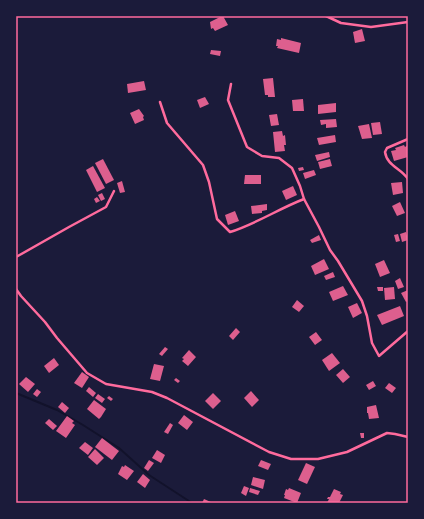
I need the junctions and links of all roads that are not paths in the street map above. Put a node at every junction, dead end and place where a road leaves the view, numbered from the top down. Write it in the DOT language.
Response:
graph roads {
  1 [pos="326,16"];
  2 [pos="408,22"];
  3 [pos="231,84"];
  4 [pos="160,102"];
  5 [pos="408,139"];
  6 [pos="408,179"];
  7 [pos="114,192"];
  8 [pos="304,199"];
  9 [pos="16,257"];
  10 [pos="16,289"];
  11 [pos="408,331"];
  12 [pos="408,437"];
  1 -- 2 [label="street"];
  3 -- 8 [label="street"];
  4 -- 8 [label="street"];
  5 -- 6 [label="street"];
  7 -- 9 [label="street"];
  8 -- 11 [label="street"];
  10 -- 12 [label="street"];
}
